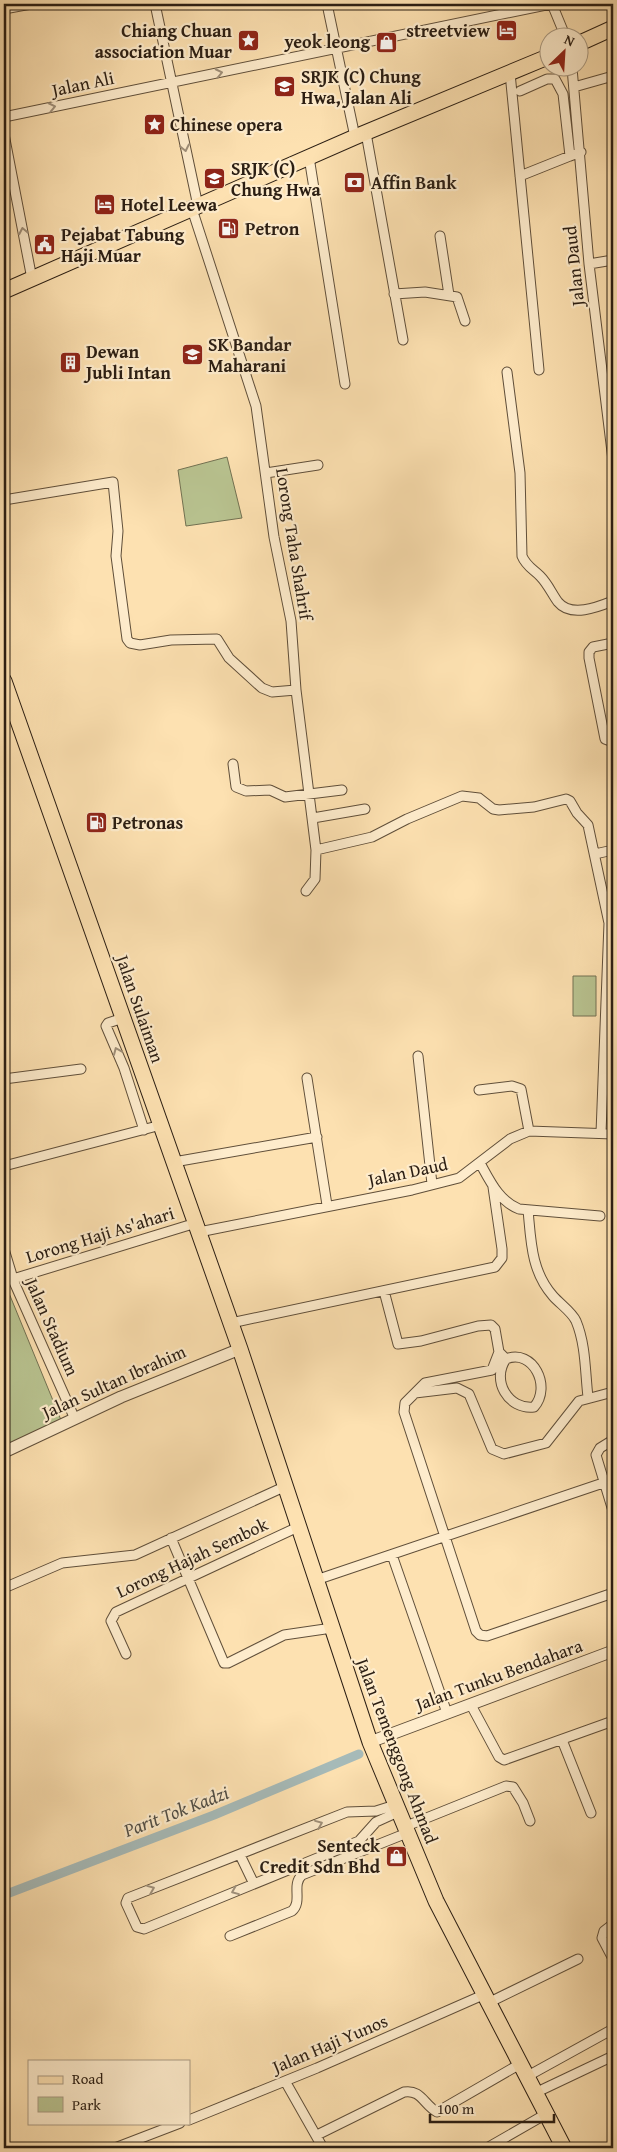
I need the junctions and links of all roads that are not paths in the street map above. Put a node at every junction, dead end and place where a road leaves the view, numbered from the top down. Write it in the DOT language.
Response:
graph roads {
  1 [pos="31,4"];
  2 [pos="154,4"];
  3 [pos="327,4"];
  4 [pos="551,4"];
  5 [pos="4,9"];
  6 [pos="562,28"];
  7 [pos="613,28"];
  8 [pos="590,38"];
  9 [pos="336,48"];
  10 [pos="540,60"];
  11 [pos="510,73"];
  12 [pos="613,76"];
  13 [pos="573,78"];
  14 [pos="172,83"];
  15 [pos="574,87"];
  16 [pos="520,90"];
  17 [pos="4,117"];
  18 [pos="4,134"];
  19 [pos="360,135"];
  20 [pos="580,152"];
  21 [pos="570,156"];
  22 [pos="309,158"];
  23 [pos="520,176"];
  24 [pos="195,207"];
  25 [pos="440,236"];
  26 [pos="613,260"];
  27 [pos="589,264"];
  28 [pos="32,279"];
  29 [pos="4,291"];
  30 [pos="394,294"];
  31 [pos="449,296"];
  32 [pos="465,321"];
  33 [pos="403,340"];
  34 [pos="539,370"];
  35 [pos="507,372"];
  36 [pos="345,384"];
  37 [pos="612,431"];
  38 [pos="613,460"];
  39 [pos="318,465"];
  40 [pos="266,473"];
  41 [pos="4,500"];
  42 [pos="613,601"];
  43 [pos="613,644"];
  44 [pos="4,681"];
  45 [pos="296,690"];
  46 [pos="613,742"];
  47 [pos="233,764"];
  48 [pos="342,790"];
  49 [pos="310,794"];
  50 [pos="365,809"];
  51 [pos="313,818"];
  52 [pos="316,850"];
  53 [pos="613,850"];
  54 [pos="595,854"];
  55 [pos="306,890"];
  56 [pos="123,1018"];
  57 [pos="609,1043"];
  58 [pos="418,1056"];
  59 [pos="140,1065"];
  60 [pos="124,1068"];
  61 [pos="81,1070"];
  62 [pos="307,1078"];
  63 [pos="4,1079"];
  64 [pos="479,1090"];
  65 [pos="162,1125"];
  66 [pos="144,1130"];
  67 [pos="529,1131"];
  68 [pos="601,1133"];
  69 [pos="613,1134"];
  70 [pos="317,1137"];
  71 [pos="174,1162"];
  72 [pos="480,1163"];
  73 [pos="4,1166"];
  74 [pos="432,1184"];
  75 [pos="493,1187"];
  76 [pos="328,1205"];
  77 [pos="528,1210"];
  78 [pos="600,1216"];
  79 [pos="197,1227"];
  80 [pos="4,1249"];
  81 [pos="13,1279"];
  82 [pos="384,1291"];
  83 [pos="231,1323"];
  84 [pos="240,1349"];
  85 [pos="502,1356"];
  86 [pos="613,1392"];
  87 [pos="415,1393"];
  88 [pos="588,1397"];
  89 [pos="74,1417"];
  90 [pos="613,1440"];
  91 [pos="4,1452"];
  92 [pos="603,1483"];
  93 [pos="286,1486"];
  94 [pos="613,1511"];
  95 [pos="298,1526"];
  96 [pos="445,1537"];
  97 [pos="171,1538"];
  98 [pos="392,1555"];
  99 [pos="189,1578"];
  100 [pos="316,1580"];
  101 [pos="4,1588"];
  102 [pos="613,1593"];
  103 [pos="332,1628"];
  104 [pos="613,1651"];
  105 [pos="126,1654"];
  106 [pos="471,1705"];
  107 [pos="447,1713"];
  108 [pos="613,1721"];
  109 [pos="562,1740"];
  110 [pos="370,1742"];
  111 [pos="397,1809"];
  112 [pos="591,1812"];
  113 [pos="530,1821"];
  114 [pos="405,1830"];
  115 [pos="240,1856"];
  116 [pos="254,1884"];
  117 [pos="613,1924"];
  118 [pos="230,1936"];
  119 [pos="612,1957"];
  120 [pos="578,1959"];
  121 [pos="486,1999"];
  122 [pos="613,2029"];
  123 [pos="613,2056"];
  124 [pos="523,2070"];
  125 [pos="285,2081"];
  126 [pos="535,2093"];
  127 [pos="546,2114"];
  128 [pos="190,2120"];
  129 [pos="177,2124"];
  130 [pos="317,2135"];
  131 [pos="115,2148"];
  132 [pos="323,2148"];
  133 [pos="487,2148"];
  134 [pos="564,2148"];
  1 -- 5 [label="street"];
  2 -- 14 [label="street, Lorong Taha Shahrif"];
  3 -- 9 [label="street"];
  4 -- 6 [label="street"];
  4 -- 9 [label="street, Jalan Ali"];
  7 -- 8 [label="main road"];
  14 -- 9 [label="street, Jalan Ali, one-way"];
  9 -- 19 [label="street"];
  10 -- 11 [label="main road"];
  11 -- 19 [label="main road"];
  11 -- 23 [label="street"];
  12 -- 15 [label="street"];
  13 -- 15 [label="street, Jalan Daud"];
  17 -- 14 [label="street, Jalan Ali, one-way"];
  14 -- 24 [label="street, Lorong Taha Shahrif, one-way"];
  15 -- 20 [label="street, Jalan Daud"];
  16 -- 21 [label="street"];
  28 -- 18 [label="street, one-way"];
  19 -- 22 [label="main road"];
  19 -- 30 [label="street"];
  20 -- 21 [label="street"];
  20 -- 27 [label="street, Jalan Daud"];
  21 -- 23 [label="street"];
  22 -- 24 [label="main road"];
  22 -- 36 [label="street"];
  23 -- 34 [label="street"];
  24 -- 28 [label="main road"];
  24 -- 40 [label="street, Lorong Taha Shahrif"];
  25 -- 31 [label="street"];
  26 -- 27 [label="street"];
  27 -- 37 [label="street, Jalan Daud"];
  28 -- 29 [label="main road"];
  30 -- 31 [label="street"];
  30 -- 33 [label="street"];
  31 -- 32 [label="street"];
  35 -- 42 [label="street"];
  37 -- 38 [label="street, Jalan Daud"];
  39 -- 40 [label="street"];
  40 -- 45 [label="street, Lorong Taha Shahrif"];
  41 -- 45 [label="street"];
  43 -- 46 [label="street"];
  44 -- 56 [label="main road, Jalan Sulaiman"];
  45 -- 49 [label="street, Lorong Taha Shahrif"];
  47 -- 49 [label="street"];
  48 -- 49 [label="street"];
  49 -- 51 [label="street, Lorong Taha Shahrif"];
  50 -- 51 [label="street"];
  51 -- 52 [label="street, Lorong Taha Shahrif"];
  52 -- 54 [label="street"];
  52 -- 55 [label="street, Lorong Taha Shahrif"];
  53 -- 54 [label="street"];
  54 -- 57 [label="street"];
  56 -- 59 [label="main road, Jalan Sulaiman"];
  60 -- 56 [label="street, one-way"];
  57 -- 68 [label="street"];
  58 -- 74 [label="street"];
  59 -- 60 [label="street"];
  59 -- 65 [label="main road, Jalan Sulaiman"];
  60 -- 66 [label="street"];
  61 -- 63 [label="street"];
  62 -- 70 [label="street"];
  64 -- 67 [label="street"];
  65 -- 66 [label="street"];
  65 -- 71 [label="main road, Jalan Sulaiman"];
  66 -- 73 [label="street"];
  67 -- 68 [label="street, Jalan Daud"];
  67 -- 72 [label="street, Jalan Daud"];
  68 -- 69 [label="street, Jalan Daud"];
  70 -- 71 [label="street"];
  70 -- 76 [label="street"];
  71 -- 79 [label="main road, Jalan Sulaiman"];
  72 -- 74 [label="street, Jalan Daud"];
  72 -- 75 [label="street"];
  74 -- 76 [label="street, Jalan Daud"];
  75 -- 77 [label="street"];
  75 -- 82 [label="street"];
  76 -- 79 [label="street, Jalan Daud"];
  77 -- 78 [label="street"];
  77 -- 88 [label="street"];
  79 -- 81 [label="street, Lorong Haji As'ahari"];
  79 -- 83 [label="main road, Jalan Sulaiman"];
  80 -- 81 [label="street, Jalan Stadium"];
  81 -- 89 [label="street, Jalan Stadium"];
  82 -- 83 [label="street"];
  82 -- 85 [label="street"];
  83 -- 84 [label="main road, Jalan Sulaiman"];
  84 -- 89 [label="street, Jalan Sultan Ibrahim"];
  84 -- 93 [label="main road, Jalan Temenggong Ahmad"];
  85 -- 85 [label="street"];
  85 -- 87 [label="street"];
  86 -- 88 [label="street"];
  87 -- 88 [label="street"];
  87 -- 96 [label="street"];
  89 -- 91 [label="street, Jalan Sultan Ibrahim"];
  90 -- 92 [label="street"];
  92 -- 94 [label="street"];
  92 -- 96 [label="street"];
  93 -- 95 [label="main road, Jalan Temenggong Ahmad"];
  93 -- 97 [label="street"];
  95 -- 99 [label="street, Lorong Hajah Sembok"];
  95 -- 100 [label="main road, Jalan Temenggong Ahmad"];
  96 -- 98 [label="street"];
  96 -- 102 [label="street"];
  97 -- 99 [label="street"];
  97 -- 101 [label="street"];
  98 -- 100 [label="street"];
  98 -- 107 [label="street"];
  99 -- 103 [label="street"];
  99 -- 105 [label="street, Lorong Hajah Sembok"];
  100 -- 103 [label="main road, Jalan Temenggong Ahmad"];
  103 -- 110 [label="main road, Jalan Temenggong Ahmad"];
  104 -- 106 [label="street, Jalan Tunku Bendahara"];
  106 -- 107 [label="street, Jalan Tunku Bendahara"];
  106 -- 109 [label="street"];
  107 -- 110 [label="street, Jalan Tunku Bendahara"];
  108 -- 109 [label="street"];
  109 -- 112 [label="street"];
  110 -- 111 [label="main road, Jalan Temenggong Ahmad"];
  111 -- 114 [label="main road, Jalan Temenggong Ahmad"];
  115 -- 111 [label="street, one-way"];
  111 -- 116 [label="street"];
  113 -- 114 [label="street"];
  114 -- 118 [label="street"];
  114 -- 121 [label="main road, Jalan Temenggong Ahmad"];
  115 -- 116 [label="street"];
  116 -- 115 [label="street, one-way"];
  117 -- 119 [label="street"];
  120 -- 121 [label="street, Jalan Haji Yunos"];
  121 -- 124 [label="main road, Jalan Temenggong Ahmad"];
  121 -- 125 [label="street, Jalan Haji Yunos"];
  122 -- 124 [label="street"];
  123 -- 126 [label="street"];
  124 -- 126 [label="main road, Jalan Temenggong Ahmad"];
  124 -- 130 [label="street"];
  125 -- 128 [label="street, Jalan Haji Yunos"];
  125 -- 130 [label="street"];
  126 -- 127 [label="main road, Jalan Temenggong Ahmad"];
  127 -- 133 [label="street"];
  127 -- 134 [label="main road, Jalan Temenggong Ahmad"];
  129 -- 131 [label="street"];
  130 -- 132 [label="street"];
}
